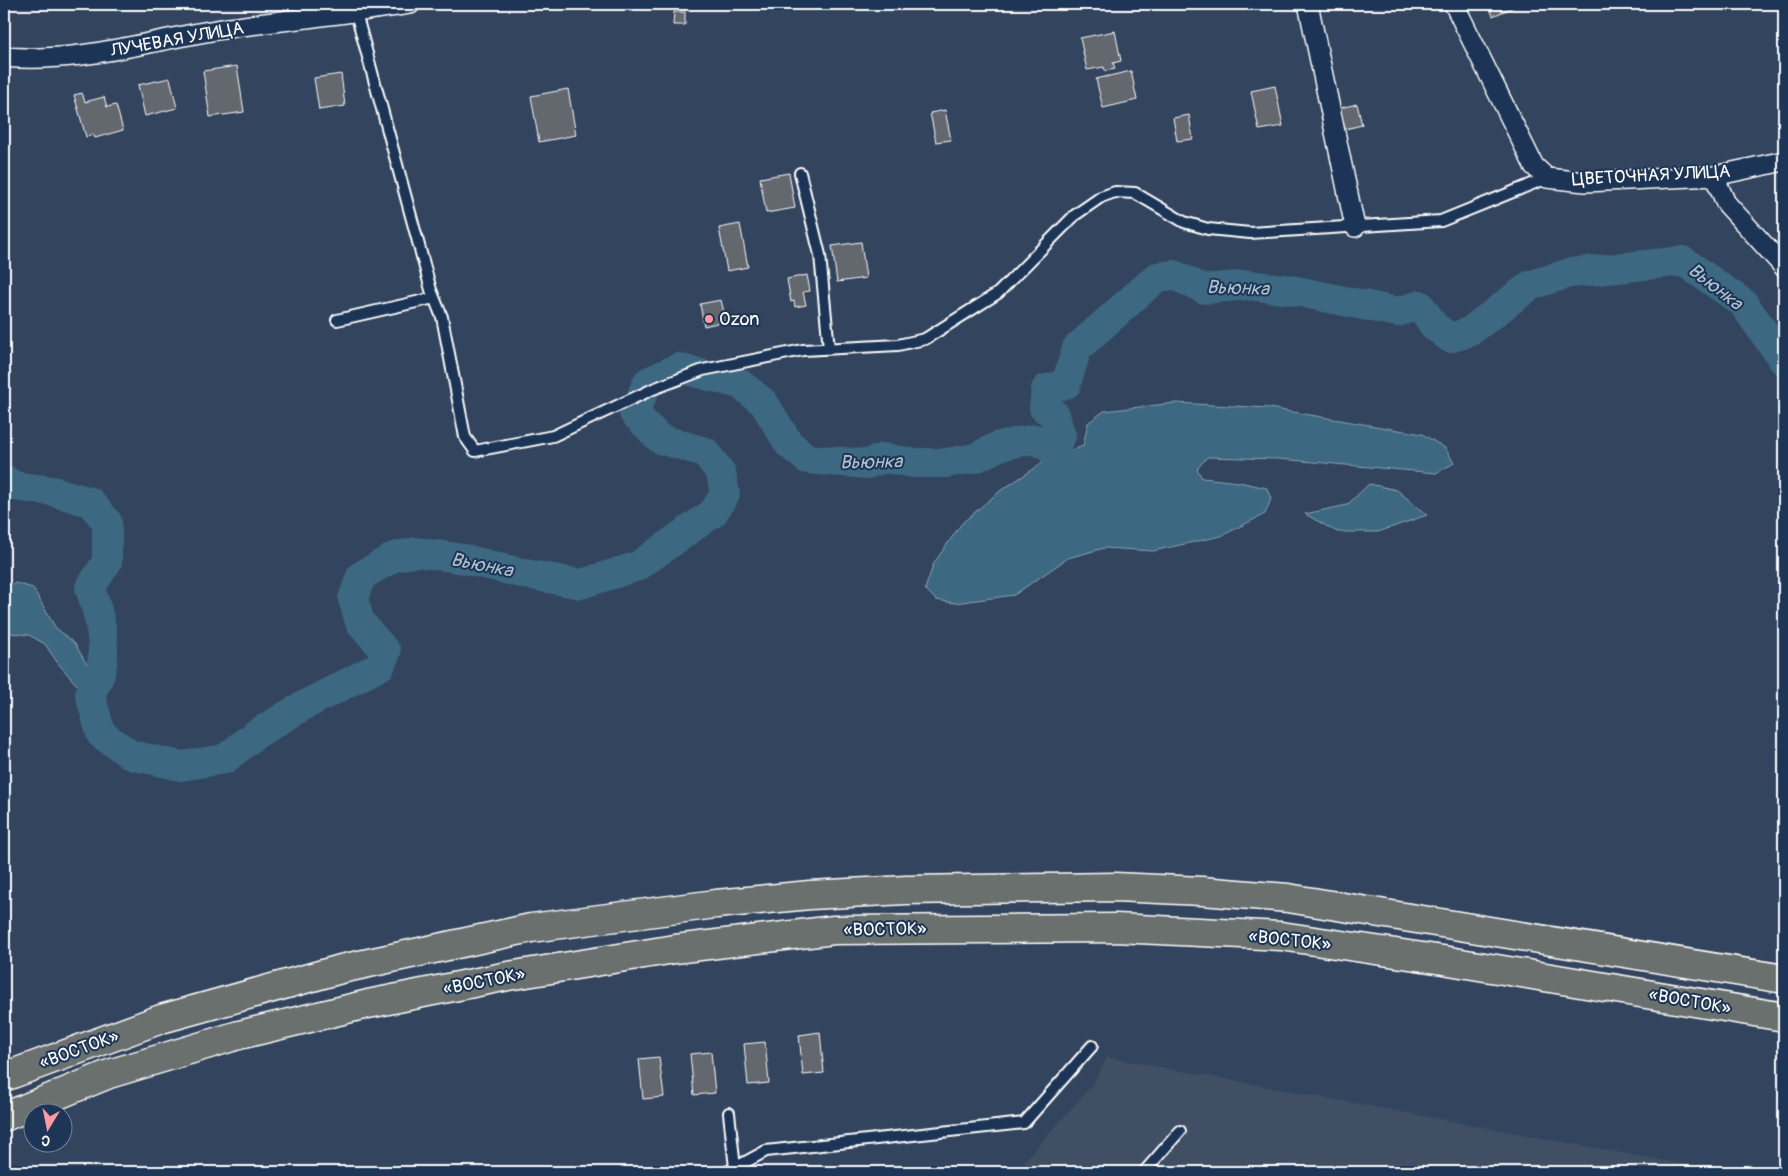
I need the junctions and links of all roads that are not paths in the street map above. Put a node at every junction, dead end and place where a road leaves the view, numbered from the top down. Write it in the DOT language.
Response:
graph roads {
  1 [pos="410,4"];
  2 [pos="1308,4"];
  3 [pos="1454,4"];
  4 [pos="356,13"];
  5 [pos="4,57"];
  6 [pos="1784,161"];
  7 [pos="800,173"];
  8 [pos="1714,176"];
  9 [pos="1547,178"];
  10 [pos="1354,227"];
  11 [pos="1784,267"];
  12 [pos="434,298"];
  13 [pos="337,320"];
  14 [pos="829,349"];
  15 [pos="1784,979"];
  16 [pos="1784,1017"];
  17 [pos="1092,1046"];
  18 [pos="4,1077"];
  19 [pos="729,1113"];
  20 [pos="4,1117"];
  21 [pos="1180,1131"];
  22 [pos="731,1170"];
  23 [pos="1144,1172"];
  1 -- 4 [label="street, ЛУЧЕВАЯ УЛИЦА"];
  2 -- 10 [label="street"];
  3 -- 9 [label="street"];
  4 -- 5 [label="street, ЛУЧЕВАЯ УЛИЦА"];
  4 -- 12 [label="lane"];
  6 -- 8 [label="street, ЦВЕТОЧНАЯ УЛИЦА"];
  7 -- 14 [label="lane"];
  8 -- 9 [label="street, ЦВЕТОЧНАЯ УЛИЦА"];
  8 -- 11 [label="street"];
  9 -- 10 [label="lane"];
  10 -- 14 [label="lane"];
  12 -- 13 [label="lane"];
  12 -- 14 [label="lane"];
  15 -- 18 [label="highway, «ВОСТОК»"];
  16 -- 20 [label="highway, «ВОСТОК»"];
  17 -- 22 [label="lane"];
  19 -- 22 [label="lane"];
  21 -- 23 [label="lane"];
}
